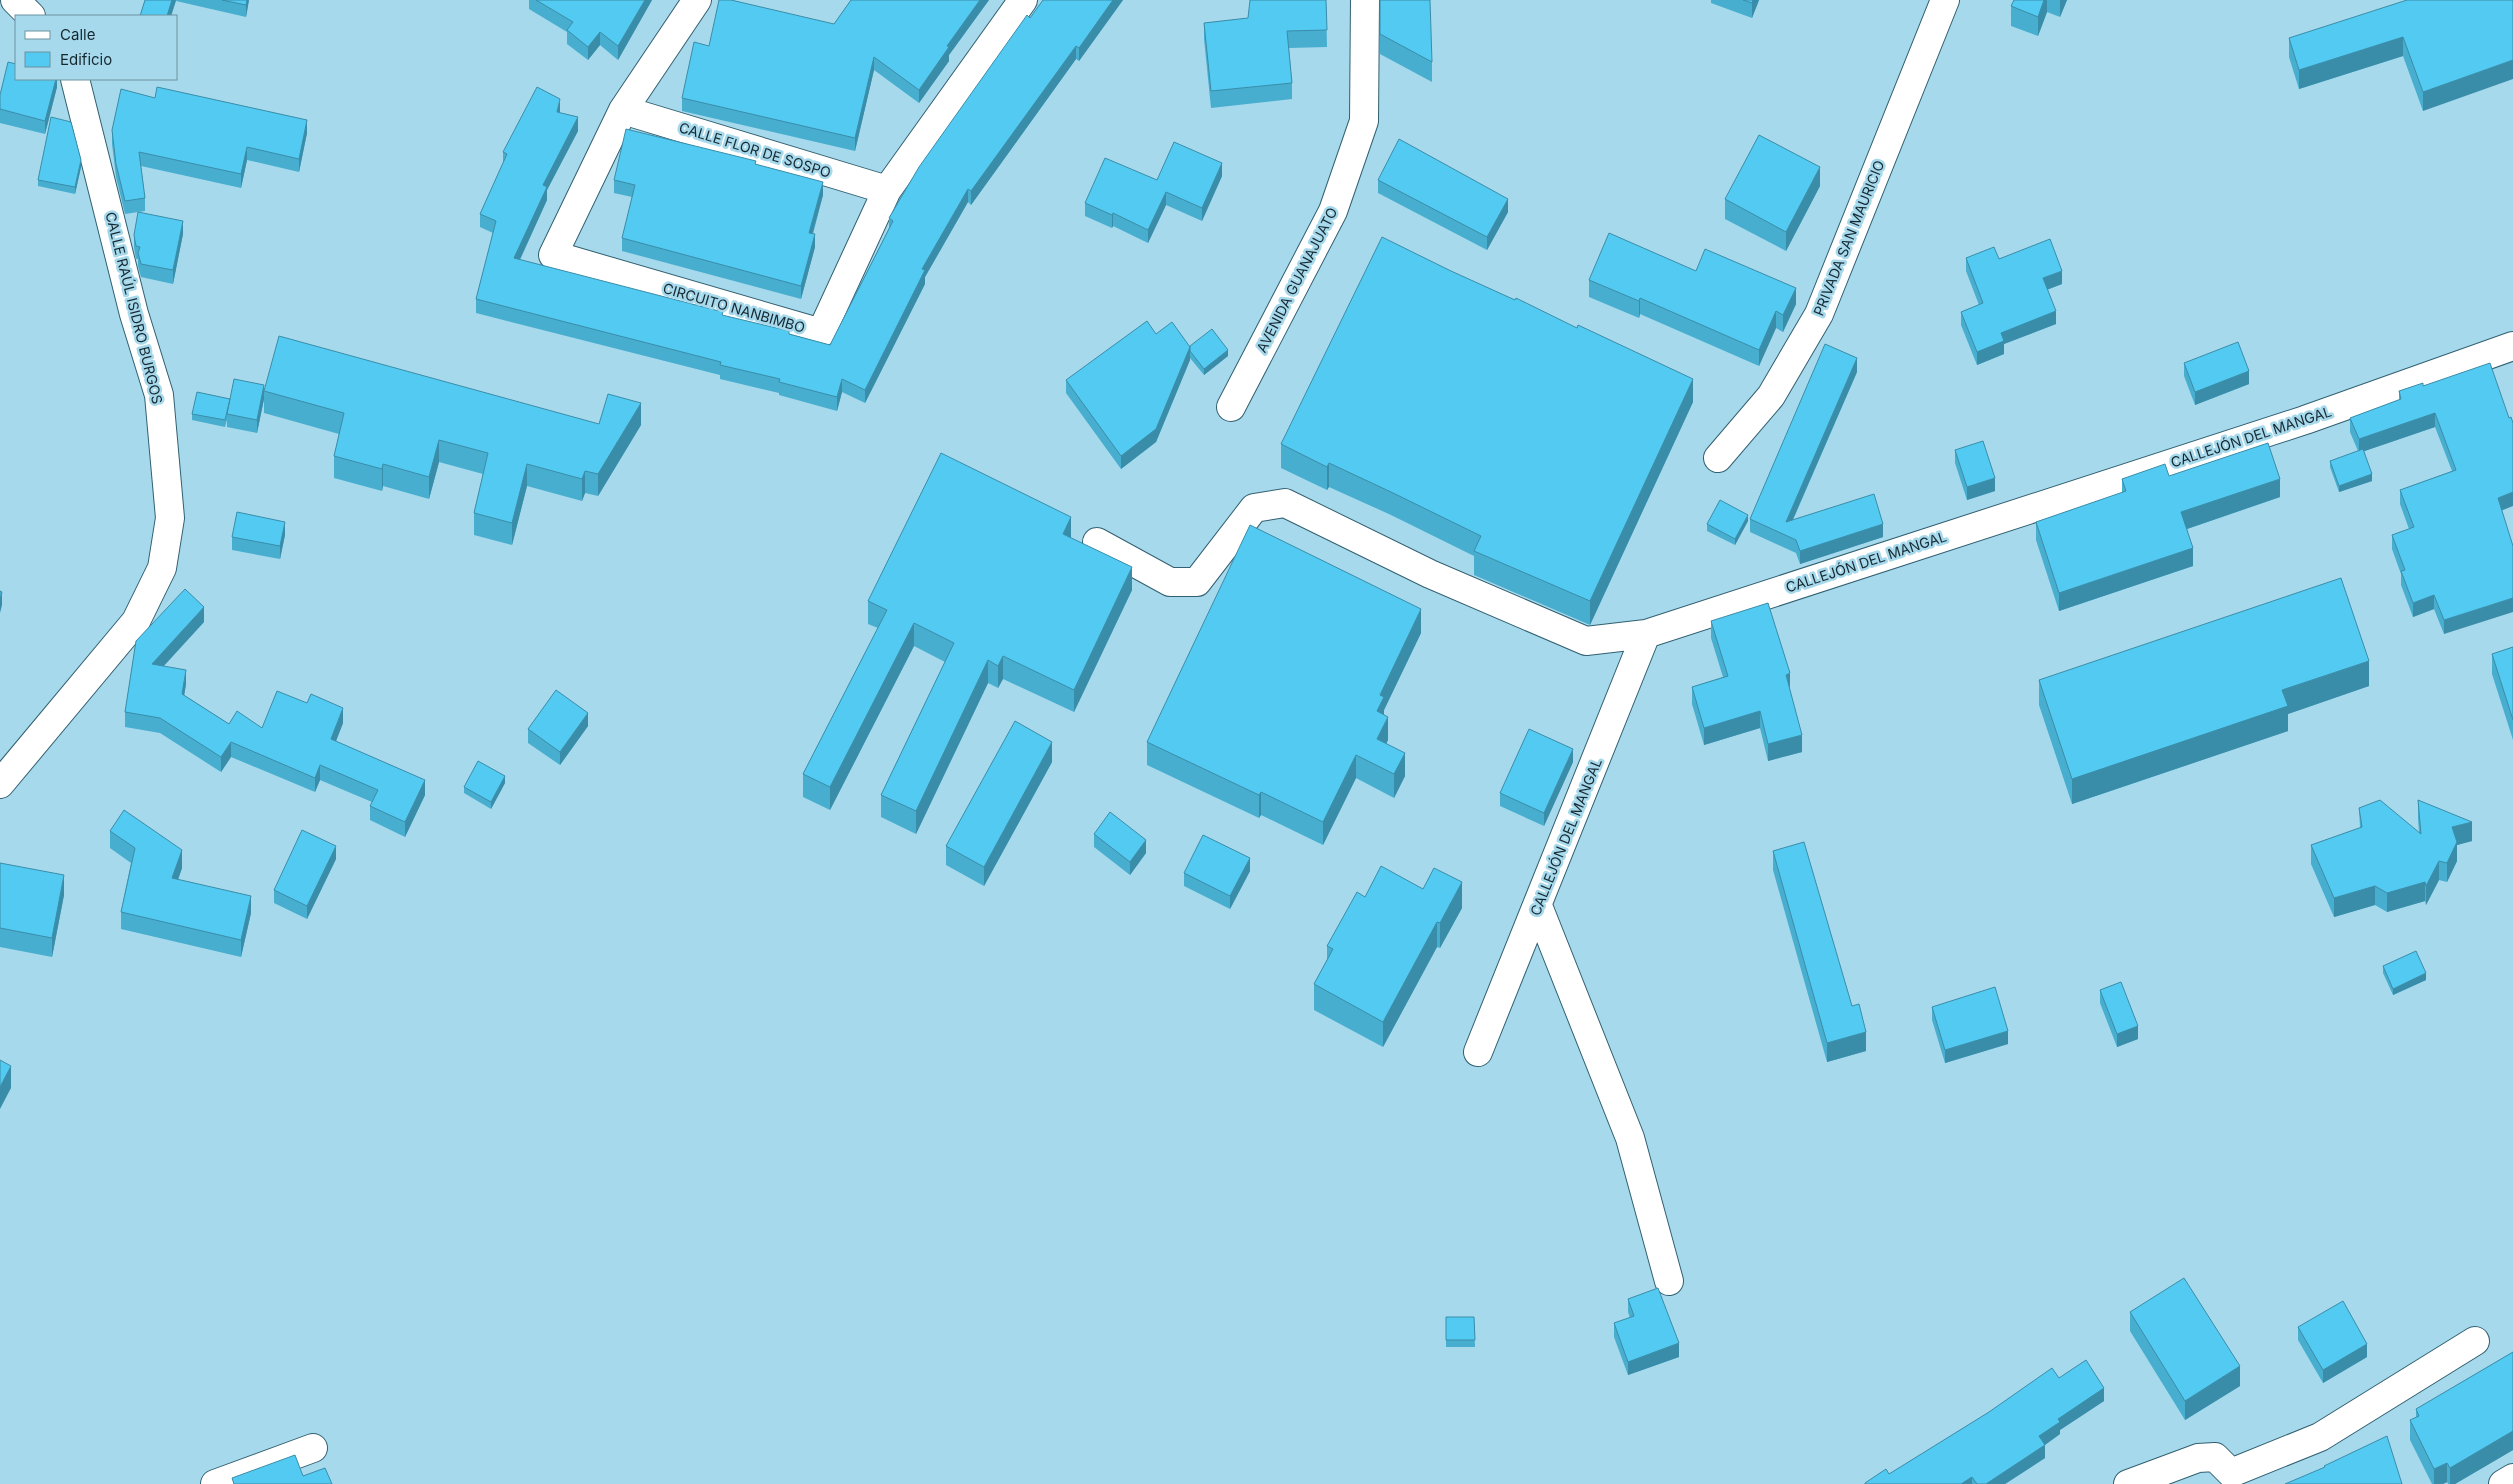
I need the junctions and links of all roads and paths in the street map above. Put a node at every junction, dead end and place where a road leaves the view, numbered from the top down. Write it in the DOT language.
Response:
graph roads {
  1 [pos="14,0"];
  2 [pos="697,0"];
  3 [pos="1023,0"];
  4 [pos="1364,0"];
  5 [pos="1945,0"];
  6 [pos="30,15"];
  7 [pos="76,80"];
  8 [pos="624,110"];
  9 [pos="887,190"];
  10 [pos="2513,346"];
  11 [pos="1231,407"];
  12 [pos="1718,458"];
  13 [pos="1097,542"];
  14 [pos="1646,634"];
  15 [pos="0,784"];
  16 [pos="1538,906"];
  17 [pos="1478,1052"];
  18 [pos="1669,1281"];
  19 [pos="2475,1342"];
  20 [pos="313,1448"];
  21 [pos="2232,1478"];
  22 [pos="2513,1478"];
  23 [pos="215,1484"];
  24 [pos="2128,1484"];
  25 [pos="2503,1484"];
  1 -- 6 [label="street"];
  2 -- 8 [label="street, CIRCUITO NANBIMBO"];
  3 -- 9 [label="street, CIRCUITO NANBIMBO"];
  4 -- 11 [label="street, AVENIDA GUANAJUATO"];
  5 -- 12 [label="street, PRIVADA SAN MAURICIO"];
  7 -- 15 [label="street, CALLE RAÚL ISIDRO BURGOS"];
  8 -- 9 [label="street, CALLE FLOR DE SOSPO"];
  8 -- 9 [label="street, CIRCUITO NANBIMBO"];
  10 -- 14 [label="street, CALLEJÓN DEL MANGAL"];
  13 -- 14 [label="street"];
  14 -- 16 [label="street, CALLEJÓN DEL MANGAL"];
  16 -- 17 [label="street, CALLEJÓN DEL MANGAL"];
  16 -- 18 [label="street"];
  19 -- 21 [label="street"];
  20 -- 23 [label="street"];
  21 -- 24 [label="street"];
  22 -- 25 [label="street"];
}
